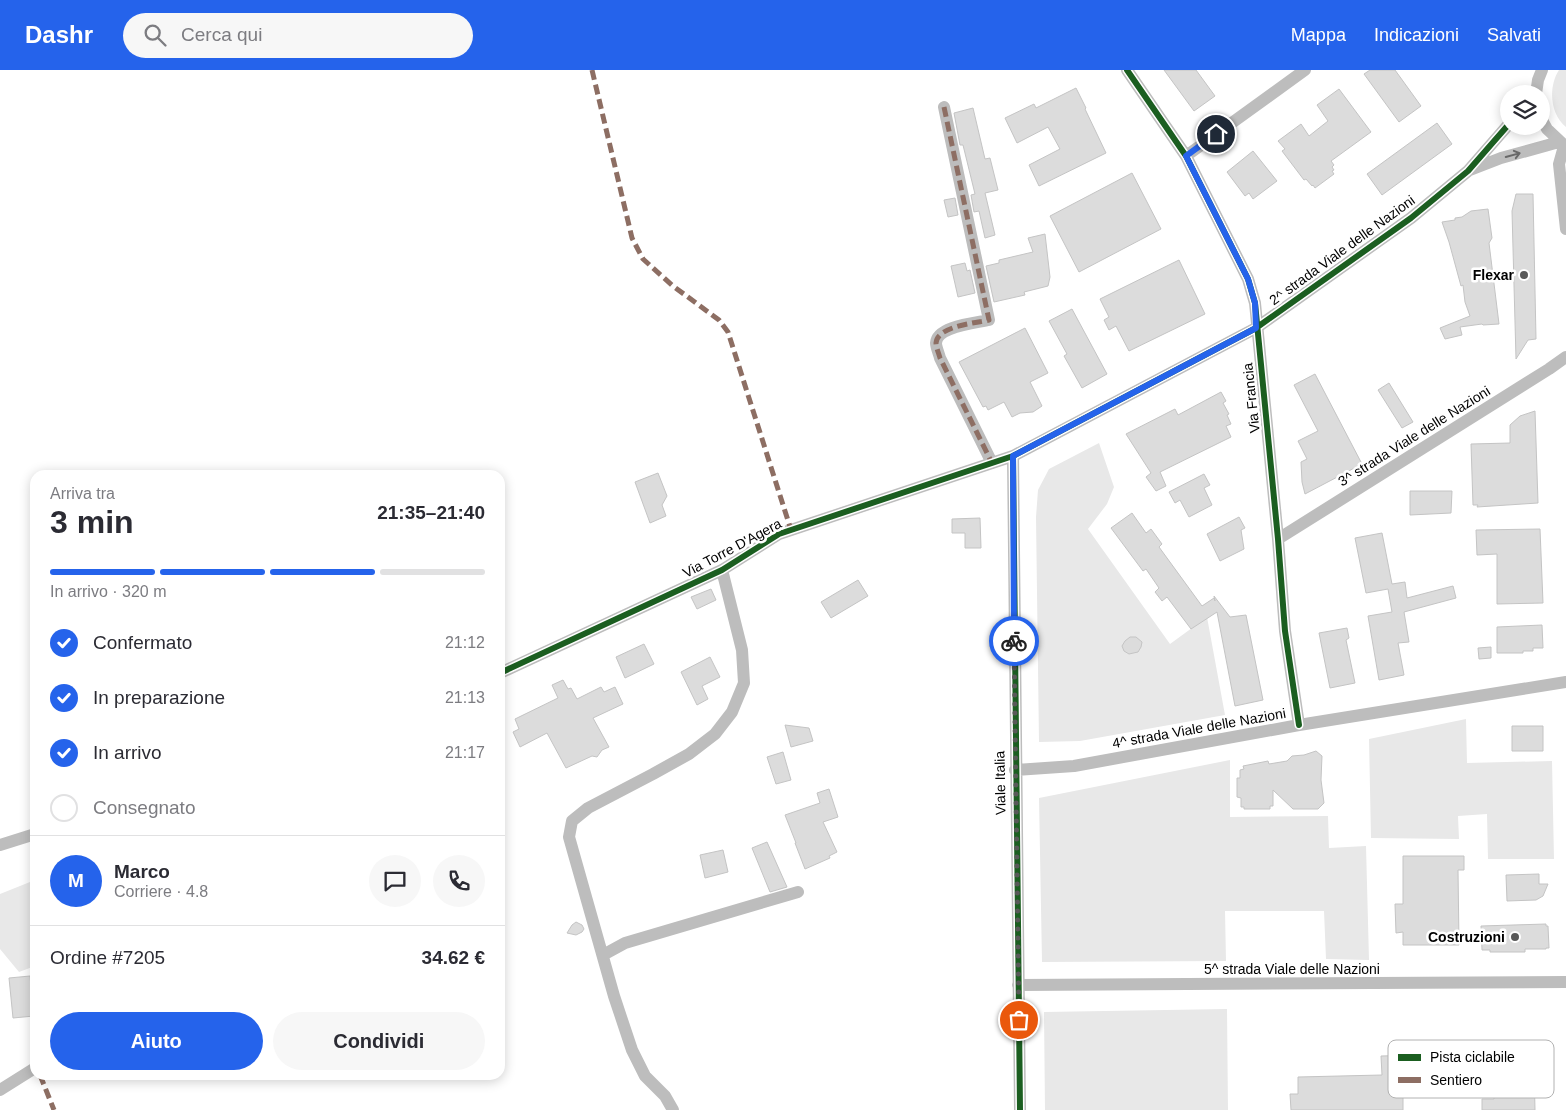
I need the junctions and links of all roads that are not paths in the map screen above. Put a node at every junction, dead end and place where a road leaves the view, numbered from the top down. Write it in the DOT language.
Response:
graph roads {
  1 [pos="1127,70"];
  2 [pos="1305,70"];
  3 [pos="944,107"];
  4 [pos="1550,132"];
  5 [pos="1500,134"];
  6 [pos="1563,145"];
  7 [pos="1186,156"];
  8 [pos="1468,171"];
  9 [pos="1566,229"];
  10 [pos="1256,328"];
  11 [pos="1566,357"];
  12 [pos="1013,456"];
  13 [pos="992,463"];
  14 [pos="1278,539"];
  15 [pos="722,570"];
  16 [pos="505,671"];
  17 [pos="1566,682"];
  18 [pos="1299,725"];
  19 [pos="1015,770"];
  20 [pos="30,836"];
  21 [pos="0,845"];
  22 [pos="798,892"];
  23 [pos="603,955"];
  24 [pos="1566,982"];
  25 [pos="1018,985"];
  26 [pos="30,1071"];
  27 [pos="0,1090"];
  28 [pos="673,1110"];
  29 [pos="1020,1110"];
  1 -- 7 [label="street, Via Francia"];
  2 -- 7 [label="street"];
  3 -- 13 [label="street"];
  4 -- 6 [label="street"];
  5 -- 8 [label="street, 2^ strada Viale delle Nazioni"];
  8 -- 6 [label="street, 2^ strada Viale delle Nazioni, one-way"];
  6 -- 9 [label="street"];
  7 -- 10 [label="street, Via Francia"];
  8 -- 10 [label="street, 2^ strada Viale delle Nazioni"];
  10 -- 12 [label="street, 2^ strada Viale delle Nazioni"];
  10 -- 14 [label="street, Via Francia"];
  11 -- 14 [label="street, 3^ strada Viale delle Nazioni"];
  12 -- 13 [label="street, Via Torre D'Agera"];
  12 -- 19 [label="street, Viale Italia"];
  13 -- 15 [label="street, Via Torre D'Agera"];
  14 -- 18 [label="street, Via Francia"];
  15 -- 16 [label="street, Via Torre D'Agera"];
  15 -- 23 [label="street"];
  17 -- 18 [label="street, 4^ strada Viale delle Nazioni"];
  18 -- 19 [label="street, 4^ strada Viale delle Nazioni"];
  19 -- 25 [label="street, Viale Italia"];
  20 -- 21 [label="street"];
  22 -- 23 [label="street"];
  23 -- 28 [label="street"];
  24 -- 25 [label="street, 5^ strada Viale delle Nazioni"];
  25 -- 29 [label="street, Viale Italia"];
  26 -- 27 [label="street"];
}
